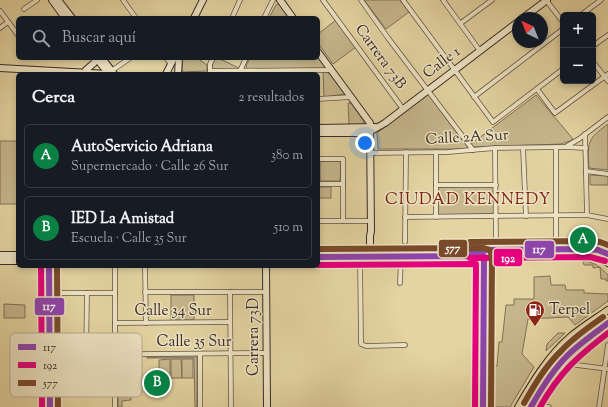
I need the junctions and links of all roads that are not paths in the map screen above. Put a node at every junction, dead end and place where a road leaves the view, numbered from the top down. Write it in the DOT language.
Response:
graph roads {
  1 [pos="37,0"];
  2 [pos="124,0"];
  3 [pos="203,0"];
  4 [pos="240,0"];
  5 [pos="273,0"];
  6 [pos="280,0"];
  7 [pos="323,0"];
  8 [pos="361,0"];
  9 [pos="403,0"];
  10 [pos="443,0"];
  11 [pos="492,0"];
  12 [pos="546,0"];
  13 [pos="601,0"];
  14 [pos="56,1"];
  15 [pos="24,10"];
  16 [pos="0,11"];
  17 [pos="531,12"];
  18 [pos="585,12"];
  19 [pos="64,16"];
  20 [pos="70,16"];
  21 [pos="135,16"];
  22 [pos="195,16"];
  23 [pos="233,16"];
  24 [pos="265,16"];
  25 [pos="292,16"];
  26 [pos="560,18"];
  27 [pos="8,22"];
  28 [pos="461,24"];
  29 [pos="512,27"];
  30 [pos="0,28"];
  31 [pos="560,31"];
  32 [pos="16,32"];
  33 [pos="608,35"];
  34 [pos="596,44"];
  35 [pos="480,51"];
  36 [pos="320,55"];
  37 [pos="95,60"];
  38 [pos="98,60"];
  39 [pos="103,60"];
  40 [pos="127,60"];
  41 [pos="179,60"];
  42 [pos="212,60"];
  43 [pos="245,60"];
  44 [pos="172,61"];
  45 [pos="596,65"];
  46 [pos="0,68"];
  47 [pos="86,70"];
  48 [pos="331,70"];
  49 [pos="454,70"];
  50 [pos="68,71"];
  51 [pos="240,71"];
  52 [pos="560,71"];
  53 [pos="48,72"];
  54 [pos="74,72"];
  55 [pos="102,72"];
  56 [pos="109,72"];
  57 [pos="109,72"];
  58 [pos="111,72"];
  59 [pos="167,72"];
  60 [pos="178,72"];
  61 [pos="210,72"];
  62 [pos="225,72"];
  63 [pos="301,72"];
  64 [pos="606,76"];
  65 [pos="608,81"];
  66 [pos="537,89"];
  67 [pos="428,90"];
  68 [pos="351,97"];
  69 [pos="474,97"];
  70 [pos="320,99"];
  71 [pos="403,109"];
  72 [pos="608,117"];
  73 [pos="320,128"];
  74 [pos="371,129"];
  75 [pos="320,133"];
  76 [pos="586,134"];
  77 [pos="556,147"];
  78 [pos="565,147"];
  79 [pos="495,148"];
  80 [pos="524,148"];
  81 [pos="586,148"];
  82 [pos="473,150"];
  83 [pos="406,152"];
  84 [pos="436,152"];
  85 [pos="371,153"];
  86 [pos="320,159"];
  87 [pos="586,171"];
  88 [pos="608,174"];
  89 [pos="320,184"];
  90 [pos="343,184"];
  91 [pos="496,184"];
  92 [pos="436,185"];
  93 [pos="587,215"];
  94 [pos="496,216"];
  95 [pos="526,216"];
  96 [pos="556,216"];
  97 [pos="405,217"];
  98 [pos="436,217"];
  99 [pos="608,218"];
  100 [pos="320,221"];
  101 [pos="343,221"];
  102 [pos="371,221"];
  103 [pos="405,242"];
  104 [pos="496,245"];
  105 [pos="556,249"];
  106 [pos="320,251"];
  107 [pos="591,252"];
  108 [pos="484,253"];
  109 [pos="0,254"];
  110 [pos="16,254"];
  111 [pos="372,254"];
  112 [pos="608,254"];
  113 [pos="401,256"];
  114 [pos="360,257"];
  115 [pos="320,258"];
  116 [pos="0,261"];
  117 [pos="16,261"];
  118 [pos="608,263"];
  119 [pos="49,268"];
  120 [pos="116,268"];
  121 [pos="145,268"];
  122 [pos="266,268"];
  123 [pos="270,268"];
  124 [pos="266,274"];
  125 [pos="400,283"];
  126 [pos="146,292"];
  127 [pos="230,292"];
  128 [pos="266,292"];
  129 [pos="49,293"];
  130 [pos="87,293"];
  131 [pos="116,293"];
  132 [pos="608,310"];
  133 [pos="230,322"];
  134 [pos="116,323"];
  135 [pos="146,323"];
  136 [pos="608,323"];
  137 [pos="50,333"];
  138 [pos="86,333"];
  139 [pos="116,333"];
  140 [pos="405,345"];
  141 [pos="608,345"];
  142 [pos="267,353"];
  143 [pos="142,354"];
  144 [pos="200,354"];
  145 [pos="230,354"];
  146 [pos="561,363"];
  147 [pos="606,369"];
  148 [pos="116,397"];
  149 [pos="532,406"];
  150 [pos="116,407"];
  151 [pos="200,407"];
  152 [pos="231,407"];
  153 [pos="267,407"];
  154 [pos="483,407"];
  155 [pos="518,407"];
  156 [pos="550,407"];
  157 [pos="599,407"];
  1 -- 15 [label="street"];
  2 -- 21 [label="street"];
  3 -- 22 [label="street"];
  4 -- 23 [label="street"];
  5 -- 24 [label="street"];
  6 -- 25 [label="street"];
  7 -- 71 [label="street, Carrera 73B"];
  8 -- 67 [label="street"];
  9 -- 49 [label="street"];
  10 -- 28 [label="street"];
  11 -- 28 [label="street"];
  12 -- 17 [label="street"];
  12 -- 26 [label="street"];
  13 -- 18 [label="street"];
  14 -- 19 [label="street"];
  14 -- 20 [label="street"];
  16 -- 27 [label="street"];
  27 -- 30 [label="street"];
  27 -- 32 [label="street"];
  28 -- 35 [label="street"];
  29 -- 35 [label="street, Calle 1"];
  31 -- 69 [label="street"];
  33 -- 34 [label="street"];
  35 -- 49 [label="street, Calle 1"];
  36 -- 48 [label="street"];
  37 -- 47 [label="street"];
  38 -- 57 [label="street"];
  39 -- 56 [label="street"];
  40 -- 58 [label="street"];
  41 -- 60 [label="street"];
  42 -- 61 [label="street"];
  43 -- 51 [label="street"];
  44 -- 59 [label="street"];
  45 -- 64 [label="street"];
  46 -- 53 [label="street"];
  47 -- 50 [label="street"];
  47 -- 55 [label="street"];
  48 -- 63 [label="street"];
  48 -- 68 [label="street"];
  49 -- 67 [label="street, Calle 1"];
  49 -- 69 [label="street"];
  50 -- 53 [label="street"];
  50 -- 54 [label="street"];
  51 -- 62 [label="street"];
  51 -- 63 [label="street"];
  52 -- 66 [label="street"];
  64 -- 65 [label="street"];
  64 -- 66 [label="street"];
  66 -- 69 [label="street"];
  67 -- 71 [label="street, Calle 1"];
  67 -- 82 [label="street"];
  68 -- 70 [label="street"];
  68 -- 74 [label="street"];
  71 -- 74 [label="street, Calle 1"];
  72 -- 76 [label="street"];
  73 -- 74 [label="street, Calle 1"];
  74 -- 75 [label="street, Calle 1"];
  74 -- 85 [label="street"];
  76 -- 78 [label="street"];
  76 -- 81 [label="street"];
  77 -- 78 [label="street, Calle 2A Sur"];
  77 -- 80 [label="street, Calle 2A Sur"];
  77 -- 96 [label="street"];
  78 -- 81 [label="street, Calle 2A Sur"];
  79 -- 80 [label="street, Calle 2A Sur"];
  79 -- 82 [label="street, Calle 2A Sur"];
  79 -- 91 [label="street"];
  80 -- 95 [label="street"];
  81 -- 87 [label="street"];
  82 -- 84 [label="street, Calle 2A Sur"];
  83 -- 84 [label="street, Calle 2A Sur"];
  83 -- 85 [label="street, Calle 2A Sur"];
  83 -- 97 [label="street"];
  84 -- 92 [label="street"];
  85 -- 102 [label="street"];
  86 -- 90 [label="street"];
  87 -- 88 [label="street"];
  87 -- 93 [label="street"];
  89 -- 90 [label="street"];
  90 -- 101 [label="street"];
  91 -- 92 [label="street"];
  91 -- 94 [label="street"];
  92 -- 98 [label="street"];
  93 -- 96 [label="street"];
  93 -- 99 [label="street"];
  94 -- 95 [label="street"];
  94 -- 98 [label="street"];
  94 -- 104 [label="street"];
  95 -- 96 [label="street"];
  96 -- 105 [label="street"];
  97 -- 98 [label="street"];
  97 -- 103 [label="street"];
  100 -- 101 [label="street"];
  101 -- 102 [label="street"];
  102 -- 111 [label="street"];
  105 -- 107 [label="street"];
  105 -- 108 [label="street"];
  106 -- 111 [label="street"];
  107 -- 108 [label="street"];
  107 -- 112 [label="street"];
  107 -- 118 [label="street"];
  108 -- 111 [label="street"];
  108 -- 113 [label="street"];
  108 -- 154 [label="street"];
  109 -- 110 [label="street"];
  111 -- 113 [label="street"];
  111 -- 114 [label="street"];
  113 -- 125 [label="street"];
  114 -- 115 [label="street"];
  114 -- 140 [label="street"];
  116 -- 117 [label="street"];
  119 -- 129 [label="street"];
  120 -- 131 [label="street"];
  121 -- 126 [label="street"];
  122 -- 124 [label="street, Carrera 73D"];
  123 -- 124 [label="street"];
  124 -- 128 [label="street, Carrera 73D"];
  126 -- 127 [label="street"];
  126 -- 135 [label="street"];
  127 -- 128 [label="street"];
  127 -- 133 [label="street"];
  128 -- 142 [label="street, Carrera 73D"];
  129 -- 130 [label="street"];
  129 -- 137 [label="street"];
  130 -- 131 [label="street"];
  130 -- 138 [label="street"];
  131 -- 134 [label="street"];
  132 -- 155 [label="main road"];
  133 -- 135 [label="street, Calle 34 Sur"];
  133 -- 145 [label="street"];
  134 -- 135 [label="street, Calle 34 Sur"];
  134 -- 139 [label="street"];
  136 -- 146 [label="main road"];
  141 -- 147 [label="street"];
  142 -- 145 [label="street, Calle 35 Sur"];
  142 -- 153 [label="street, Carrera 73D"];
  143 -- 144 [label="street, Calle 35 Sur"];
  144 -- 145 [label="street, Calle 35 Sur"];
  144 -- 151 [label="street"];
  145 -- 152 [label="street"];
  146 -- 147 [label="street"];
  146 -- 149 [label="main road"];
  147 -- 157 [label="street"];
  148 -- 150 [label="street"];
  149 -- 156 [label="street"];
}
